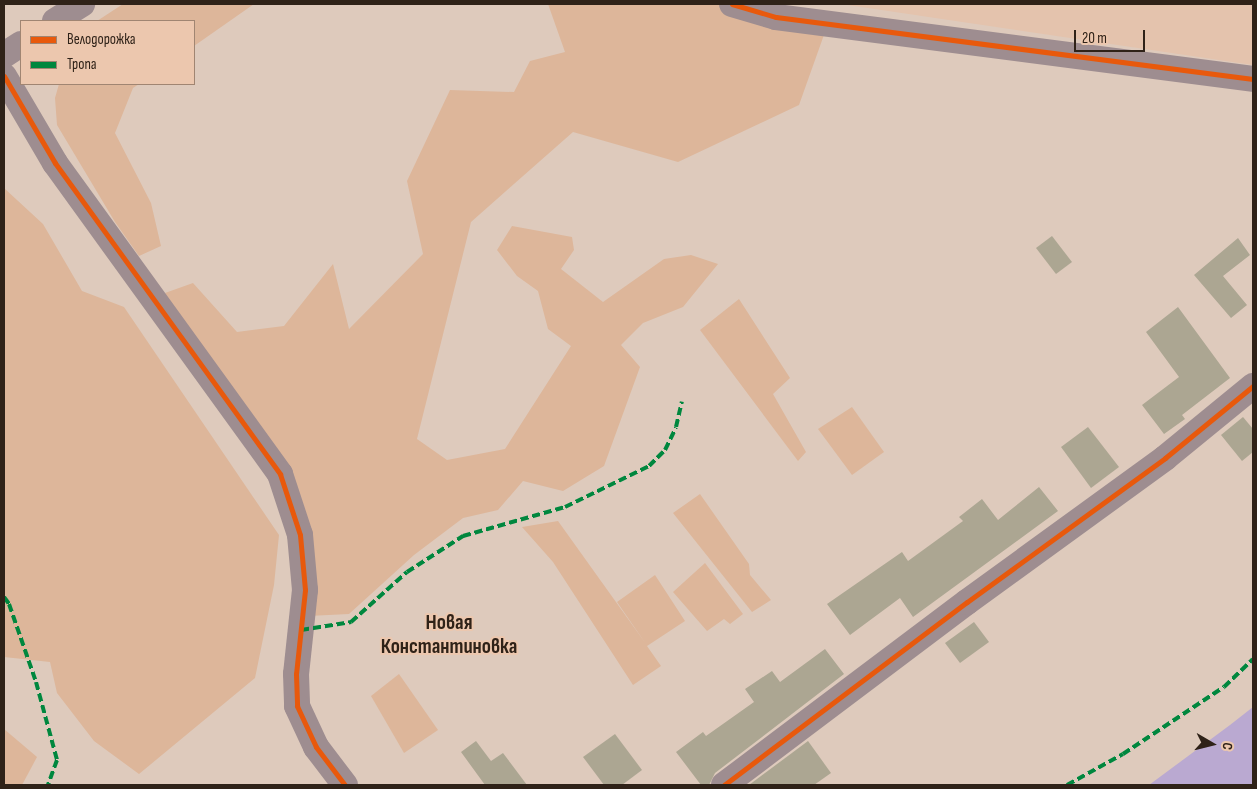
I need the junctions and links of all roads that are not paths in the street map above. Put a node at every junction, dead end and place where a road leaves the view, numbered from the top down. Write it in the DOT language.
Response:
graph roads {
  1 [pos="82,4"];
  2 [pos="732,4"];
  3 [pos="58,20"];
  4 [pos="20,45"];
  5 [pos="4,55"];
  6 [pos="4,76"];
  7 [pos="1253,80"];
  8 [pos="1253,386"];
  9 [pos="345,785"];
  10 [pos="724,785"];
  1 -- 3 [label="street"];
  2 -- 7 [label="street"];
  4 -- 5 [label="street"];
  6 -- 9 [label="street"];
  8 -- 10 [label="street"];
}
